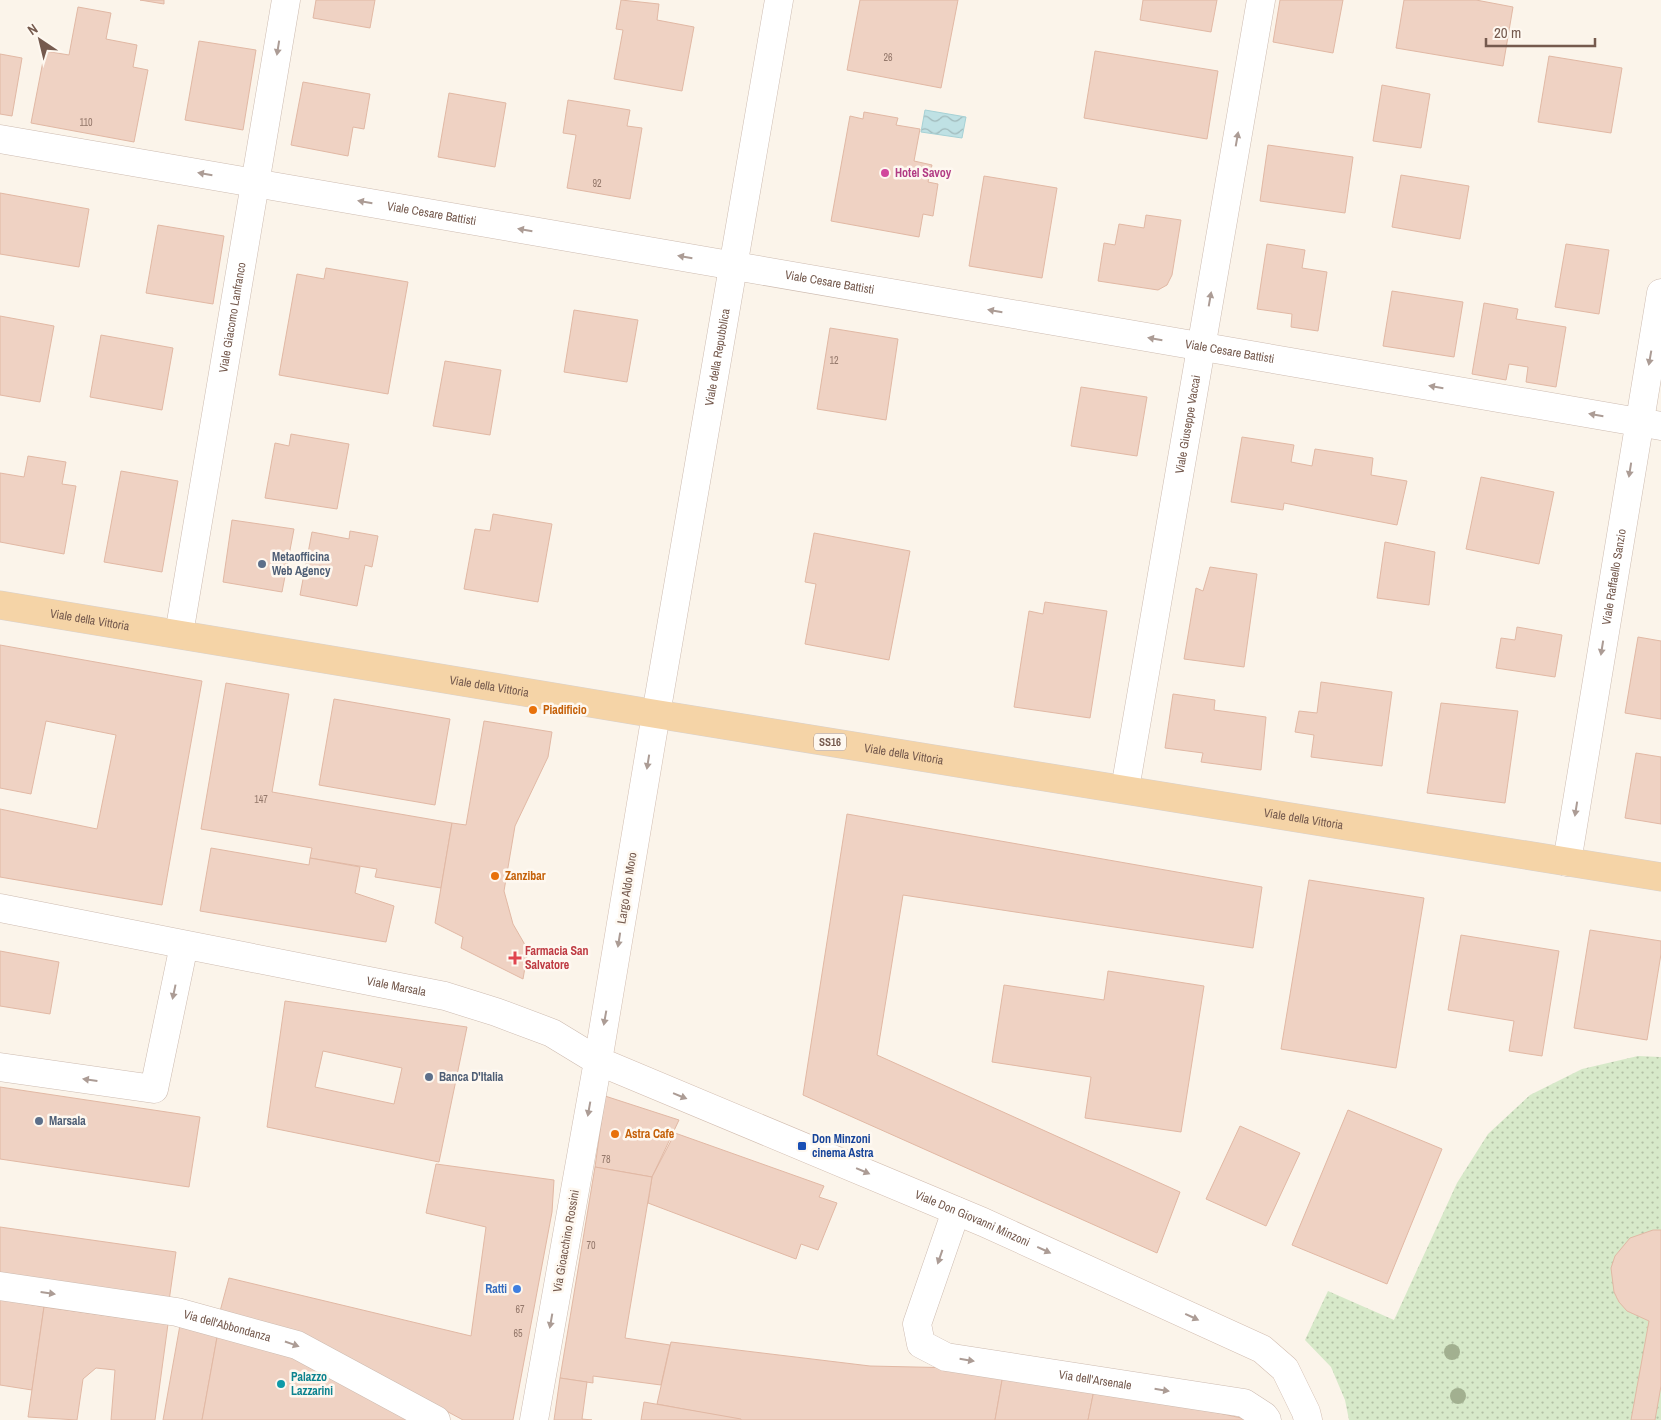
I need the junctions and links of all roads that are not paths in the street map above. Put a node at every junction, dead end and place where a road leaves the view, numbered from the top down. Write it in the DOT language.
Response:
graph roads {
  1 [pos="286,0"];
  2 [pos="779,0"];
  3 [pos="1261,0"];
  4 [pos="0,139"];
  5 [pos="256,183"];
  6 [pos="733,266"];
  7 [pos="1661,293"];
  8 [pos="1201,347"];
  9 [pos="1650,424"];
  10 [pos="0,605"];
  11 [pos="180,634"];
  12 [pos="656,714"];
  13 [pos="1125,789"];
  14 [pos="1567,862"];
  15 [pos="1661,877"];
  16 [pos="0,908"];
  17 [pos="184,945"];
  18 [pos="598,1061"];
  19 [pos="0,1067"];
  20 [pos="956,1211"];
  21 [pos="0,1286"];
  22 [pos="436,1420"];
  23 [pos="534,1420"];
  24 [pos="1266,1420"];
  25 [pos="1308,1420"];
  1 -- 5 [label="street, Viale Giacomo Lanfranco, one-way"];
  2 -- 6 [label="street, Viale della Repubblica"];
  8 -- 3 [label="street, Viale Giuseppe Vaccai, one-way"];
  5 -- 4 [label="street, Viale Cesare Battisti, one-way"];
  6 -- 5 [label="street, Viale Cesare Battisti, one-way"];
  5 -- 11 [label="street, Viale Giacomo Lanfranco"];
  8 -- 6 [label="street, Viale Cesare Battisti, one-way"];
  6 -- 12 [label="street, Viale della Repubblica"];
  7 -- 9 [label="street, Viale Raffaello Sanzio, one-way"];
  9 -- 8 [label="street, Viale Cesare Battisti, one-way"];
  8 -- 13 [label="street, Viale Giuseppe Vaccai"];
  9 -- 14 [label="street, Viale Raffaello Sanzio, one-way"];
  10 -- 11 [label="main road, Viale della Vittoria / SS16"];
  11 -- 12 [label="main road, Viale della Vittoria / SS16"];
  12 -- 13 [label="main road, Viale della Vittoria / SS16"];
  12 -- 18 [label="street, Largo Aldo Moro, one-way"];
  13 -- 14 [label="main road, Viale della Vittoria / SS16"];
  14 -- 15 [label="main road, Viale della Vittoria / SS16"];
  16 -- 17 [label="street, Viale Marsala"];
  17 -- 18 [label="street, Viale Marsala"];
  17 -- 19 [label="street, one-way"];
  18 -- 20 [label="street, Viale Don Giovanni Minzoni, one-way"];
  18 -- 23 [label="street, Via Gioacchino Rossini, one-way"];
  20 -- 24 [label="street, Via dell'Arsenale, one-way"];
  20 -- 25 [label="street, Viale Don Giovanni Minzoni, one-way"];
  21 -- 22 [label="street, Via dell'Abbondanza, one-way"];
}
